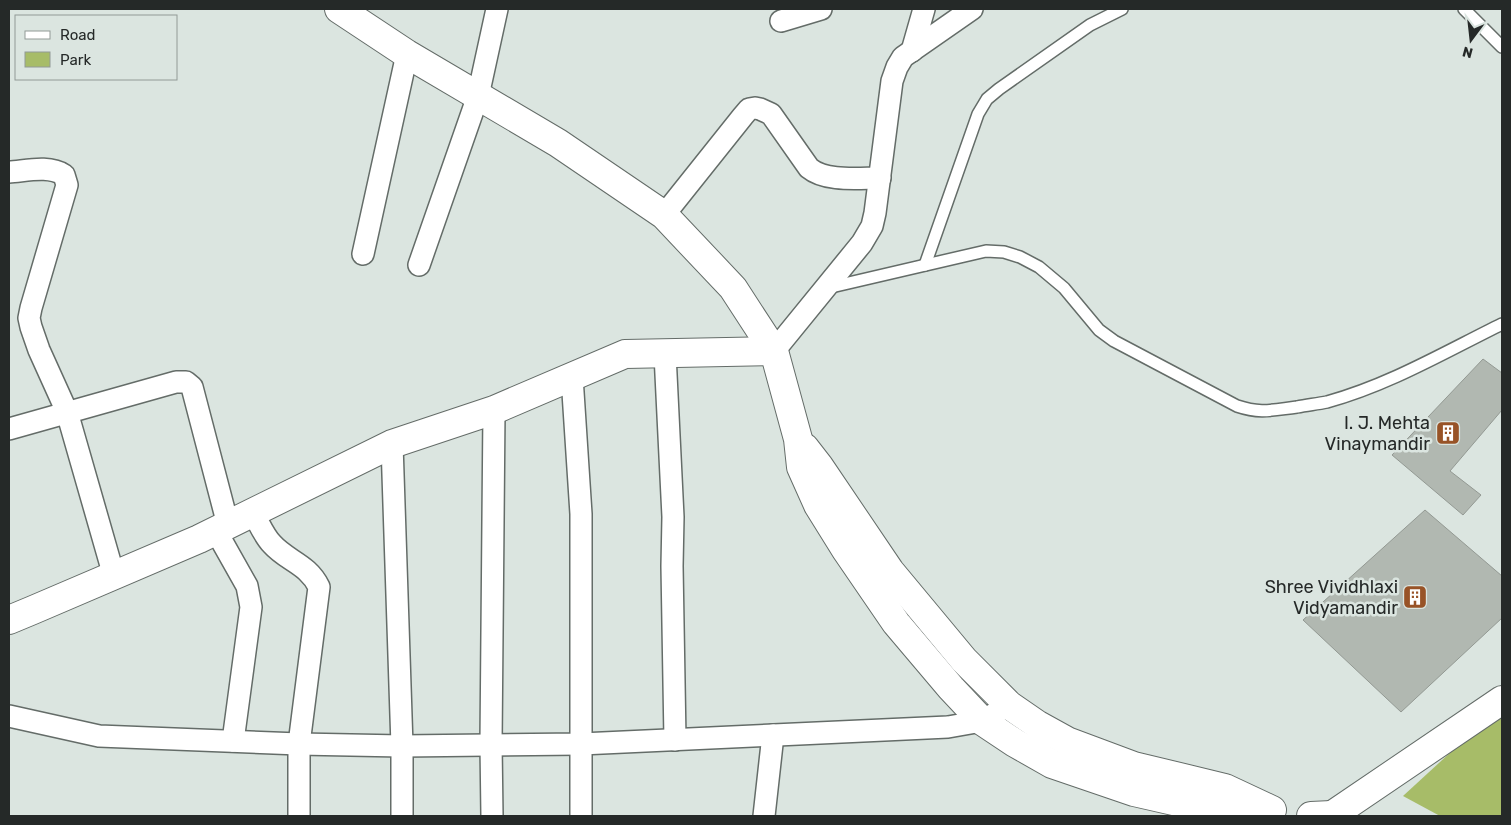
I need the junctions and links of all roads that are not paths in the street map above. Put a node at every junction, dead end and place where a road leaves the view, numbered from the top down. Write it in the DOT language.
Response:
graph roads {
  1 [pos="339,9"];
  2 [pos="498,9"];
  3 [pos="821,9"];
  4 [pos="924,9"];
  5 [pos="972,9"];
  6 [pos="1122,9"];
  7 [pos="1464,9"];
  8 [pos="780,21"];
  9 [pos="1502,47"];
  10 [pos="912,51"];
  11 [pos="407,54"];
  12 [pos="478,96"];
  13 [pos="9,172"];
  14 [pos="880,178"];
  15 [pos="664,215"];
  16 [pos="363,254"];
  17 [pos="419,265"];
  18 [pos="925,265"];
  19 [pos="825,289"];
  20 [pos="1502,324"];
  21 [pos="774,351"];
  22 [pos="665,354"];
  23 [pos="572,377"];
  24 [pos="494,410"];
  25 [pos="67,412"];
  26 [pos="9,429"];
  27 [pos="798,439"];
  28 [pos="392,444"];
  29 [pos="253,513"];
  30 [pos="222,528"];
  31 [pos="114,576"];
  32 [pos="9,620"];
  33 [pos="1502,700"];
  34 [pos="1009,705"];
  35 [pos="9,716"];
  36 [pos="982,721"];
  37 [pos="773,735"];
  38 [pos="675,740"];
  39 [pos="233,741"];
  40 [pos="299,744"];
  41 [pos="491,744"];
  42 [pos="581,744"];
  43 [pos="402,746"];
  44 [pos="299,816"];
  45 [pos="402,816"];
  46 [pos="492,816"];
  47 [pos="581,816"];
  48 [pos="764,816"];
  49 [pos="1270,816"];
  50 [pos="1285,816"];
  51 [pos="1328,816"];
  1 -- 11 [label="main road"];
  2 -- 12 [label="street"];
  3 -- 8 [label="street"];
  4 -- 10 [label="street"];
  5 -- 10 [label="street"];
  6 -- 18 [label="lane"];
  7 -- 9 [label="lane"];
  10 -- 14 [label="street"];
  11 -- 12 [label="main road"];
  11 -- 16 [label="street"];
  12 -- 15 [label="main road"];
  12 -- 17 [label="street"];
  13 -- 25 [label="street"];
  14 -- 15 [label="street"];
  14 -- 19 [label="street"];
  15 -- 21 [label="main road"];
  18 -- 19 [label="lane"];
  18 -- 20 [label="lane"];
  19 -- 21 [label="street"];
  21 -- 22 [label="main road"];
  21 -- 27 [label="main road"];
  22 -- 23 [label="main road"];
  22 -- 38 [label="street"];
  23 -- 24 [label="main road"];
  23 -- 42 [label="street"];
  24 -- 28 [label="main road"];
  24 -- 41 [label="street"];
  25 -- 26 [label="street"];
  25 -- 30 [label="street"];
  25 -- 31 [label="street"];
  27 -- 34 [label="main road"];
  27 -- 36 [label="main road"];
  28 -- 29 [label="main road"];
  28 -- 43 [label="street"];
  29 -- 30 [label="main road"];
  29 -- 40 [label="street"];
  30 -- 31 [label="main road"];
  30 -- 39 [label="street"];
  31 -- 32 [label="main road"];
  33 -- 51 [label="main road"];
  34 -- 36 [label="street"];
  34 -- 50 [label="main road"];
  35 -- 39 [label="street"];
  36 -- 37 [label="street"];
  36 -- 49 [label="main road"];
  37 -- 38 [label="street"];
  37 -- 48 [label="street"];
  38 -- 42 [label="street"];
  39 -- 40 [label="street"];
  40 -- 43 [label="street"];
  40 -- 44 [label="street"];
  41 -- 42 [label="street"];
  41 -- 43 [label="street"];
  41 -- 46 [label="street"];
  42 -- 47 [label="street"];
  43 -- 45 [label="street"];
}
